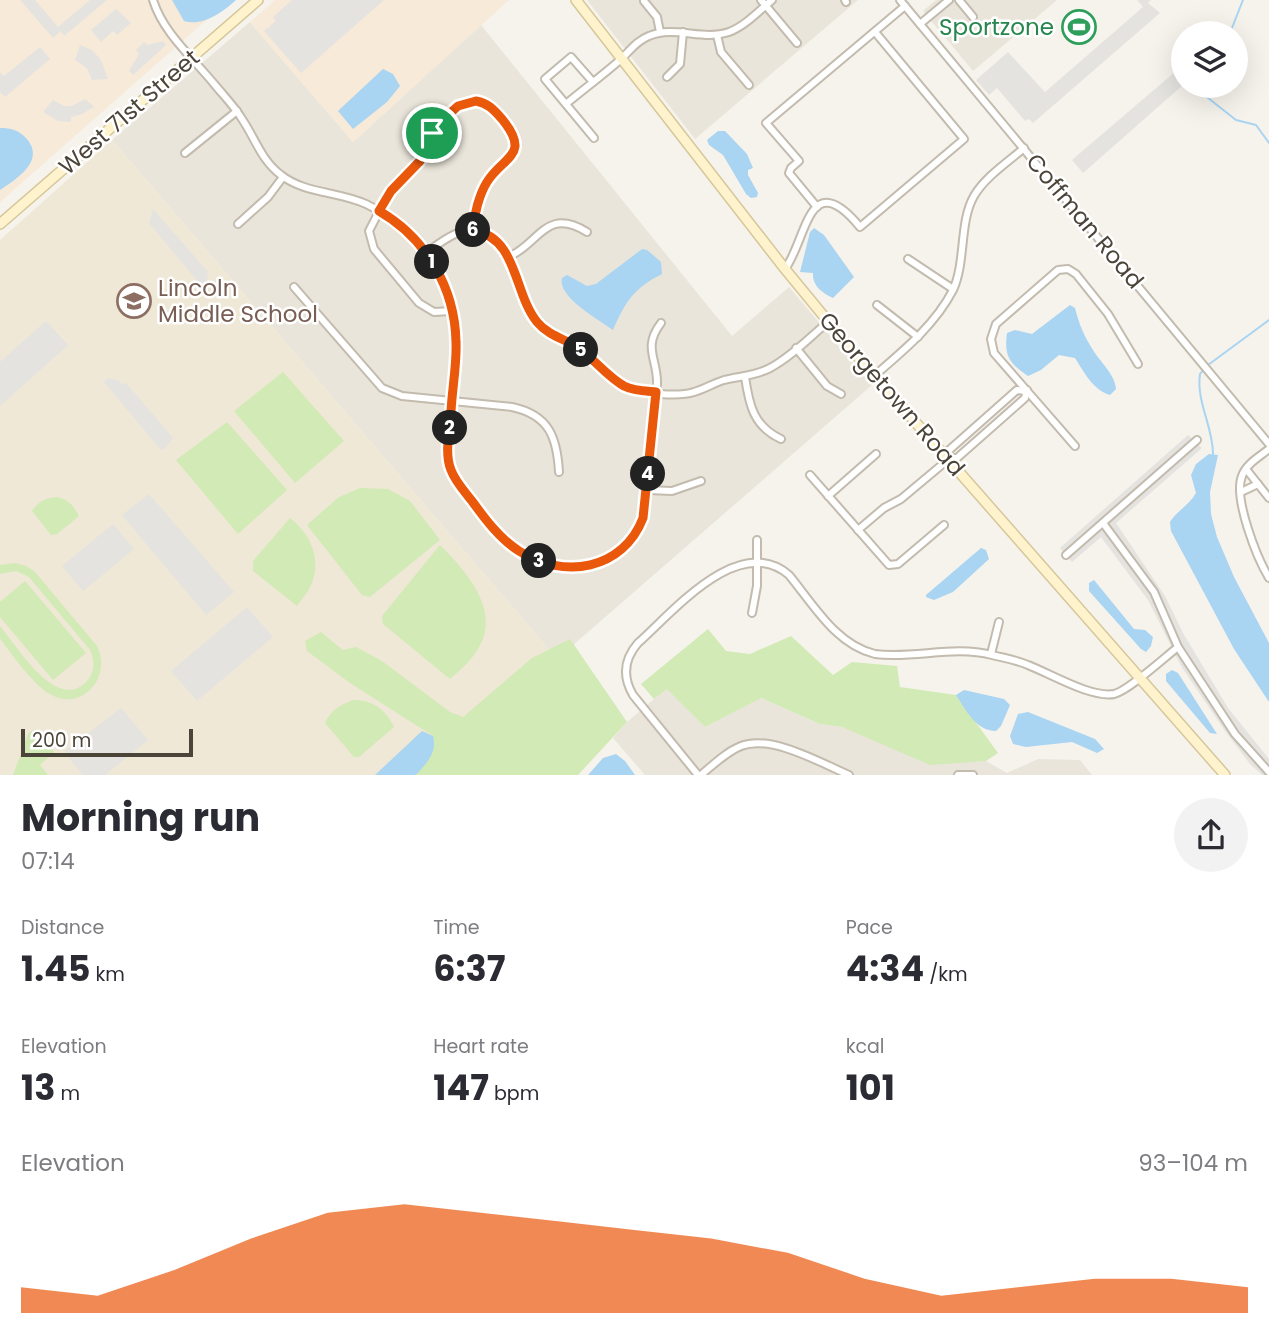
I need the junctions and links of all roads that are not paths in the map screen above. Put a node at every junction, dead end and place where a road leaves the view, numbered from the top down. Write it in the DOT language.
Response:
graph roads {
  1 [pos="153,0"];
  2 [pos="257,0"];
  3 [pos="576,0"];
  4 [pos="644,0"];
  5 [pos="772,0"];
  6 [pos="949,0"];
  7 [pos="959,0"];
  8 [pos="763,3"];
  9 [pos="903,3"];
  10 [pos="973,17"];
  11 [pos="920,24"];
  12 [pos="660,32"];
  13 [pos="683,32"];
  14 [pos="875,32"];
  15 [pos="717,35"];
  16 [pos="797,43"];
  17 [pos="192,58"];
  18 [pos="621,58"];
  19 [pos="667,77"];
  20 [pos="593,82"];
  21 [pos="749,85"];
  22 [pos="566,104"];
  23 [pos="237,111"];
  24 [pos="594,138"];
  25 [pos="1024,148"];
  26 [pos="185,153"];
  27 [pos="283,177"];
  28 [pos="817,207"];
  29 [pos="379,211"];
  30 [pos="0,224"];
  31 [pos="238,224"];
  32 [pos="473,230"];
  33 [pos="587,232"];
  34 [pos="426,253"];
  35 [pos="508,257"];
  36 [pos="908,258"];
  37 [pos="785,270"];
  38 [pos="295,287"];
  39 [pos="953,289"];
  40 [pos="877,305"];
  41 [pos="453,311"];
  42 [pos="828,321"];
  43 [pos="661,323"];
  44 [pos="918,337"];
  45 [pos="796,348"];
  46 [pos="1138,364"];
  47 [pos="874,376"];
  48 [pos="745,377"];
  49 [pos="1026,390"];
  50 [pos="656,392"];
  51 [pos="841,394"];
  52 [pos="452,401"];
  53 [pos="781,439"];
  54 [pos="1197,440"];
  55 [pos="1076,446"];
  56 [pos="1269,446"];
  57 [pos="876,454"];
  58 [pos="949,458"];
  59 [pos="1246,469"];
  60 [pos="559,471"];
  61 [pos="810,475"];
  62 [pos="701,481"];
  63 [pos="1258,484"];
  64 [pos="647,490"];
  65 [pos="1241,492"];
  66 [pos="828,496"];
  67 [pos="1269,498"];
  68 [pos="1103,523"];
  69 [pos="944,525"];
  70 [pos="858,530"];
  71 [pos="757,540"];
  72 [pos="1066,555"];
  73 [pos="757,564"];
  74 [pos="1269,578"];
  75 [pos="752,612"];
  76 [pos="999,622"];
  77 [pos="1178,647"];
  78 [pos="991,654"];
  79 [pos="1139,677"];
  80 [pos="1269,772"];
  81 [pos="700,775"];
  82 [pos="849,775"];
  83 [pos="958,775"];
  84 [pos="965,775"];
  85 [pos="973,775"];
  86 [pos="1225,775"];
  1 -- 17 [label="street"];
  2 -- 17 [label="main road, West 71st Street"];
  3 -- 18 [label="main road, Georgetown Road"];
  4 -- 12 [label="street"];
  5 -- 8 [label="street"];
  6 -- 11 [label="street"];
  7 -- 10 [label="street"];
  8 -- 15 [label="street"];
  8 -- 16 [label="street"];
  9 -- 11 [label="street, Coffman Road"];
  9 -- 14 [label="street"];
  11 -- 25 [label="street, Coffman Road"];
  12 -- 13 [label="street"];
  12 -- 18 [label="street"];
  13 -- 15 [label="street"];
  13 -- 19 [label="street"];
  14 -- 28 [label="street"];
  14 -- 28 [label="street"];
  15 -- 21 [label="street"];
  17 -- 23 [label="street"];
  17 -- 30 [label="main road, West 71st Street"];
  18 -- 20 [label="street"];
  18 -- 37 [label="main road, Georgetown Road"];
  20 -- 22 [label="street"];
  20 -- 22 [label="street"];
  22 -- 24 [label="street"];
  23 -- 26 [label="street"];
  23 -- 27 [label="street"];
  25 -- 39 [label="street"];
  25 -- 56 [label="street, Coffman Road"];
  27 -- 29 [label="street"];
  27 -- 31 [label="street"];
  28 -- 37 [label="street"];
  29 -- 32 [label="street"];
  29 -- 34 [label="street"];
  29 -- 41 [label="street"];
  32 -- 34 [label="street"];
  32 -- 35 [label="street"];
  33 -- 35 [label="street"];
  34 -- 41 [label="street"];
  35 -- 50 [label="street"];
  36 -- 39 [label="street"];
  37 -- 42 [label="main road, Georgetown Road"];
  38 -- 52 [label="street"];
  39 -- 44 [label="street"];
  40 -- 44 [label="street"];
  41 -- 52 [label="street"];
  42 -- 45 [label="street"];
  42 -- 47 [label="main road, Georgetown Road"];
  43 -- 50 [label="street"];
  44 -- 47 [label="street"];
  45 -- 48 [label="street"];
  45 -- 51 [label="street"];
  46 -- 49 [label="street"];
  47 -- 58 [label="main road, Georgetown Road"];
  48 -- 50 [label="street"];
  48 -- 53 [label="street"];
  49 -- 55 [label="street"];
  49 -- 58 [label="street"];
  49 -- 58 [label="street"];
  50 -- 64 [label="street"];
  52 -- 60 [label="street"];
  52 -- 64 [label="street"];
  54 -- 68 [label="street"];
  56 -- 59 [label="street"];
  57 -- 66 [label="street"];
  58 -- 70 [label="street"];
  58 -- 79 [label="main road, Georgetown Road"];
  59 -- 63 [label="street"];
  59 -- 65 [label="street"];
  61 -- 66 [label="street"];
  62 -- 64 [label="street"];
  63 -- 65 [label="street"];
  63 -- 67 [label="street"];
  65 -- 74 [label="street"];
  66 -- 70 [label="street"];
  68 -- 72 [label="street"];
  68 -- 77 [label="street"];
  69 -- 70 [label="street"];
  71 -- 73 [label="street"];
  73 -- 75 [label="street"];
  73 -- 78 [label="street"];
  73 -- 81 [label="street"];
  76 -- 78 [label="street"];
  77 -- 79 [label="street"];
  77 -- 80 [label="street"];
  78 -- 79 [label="street"];
  79 -- 86 [label="main road, Georgetown Road"];
  81 -- 82 [label="street"];
  83 -- 84 [label="street"];
  84 -- 85 [label="street"];
}
